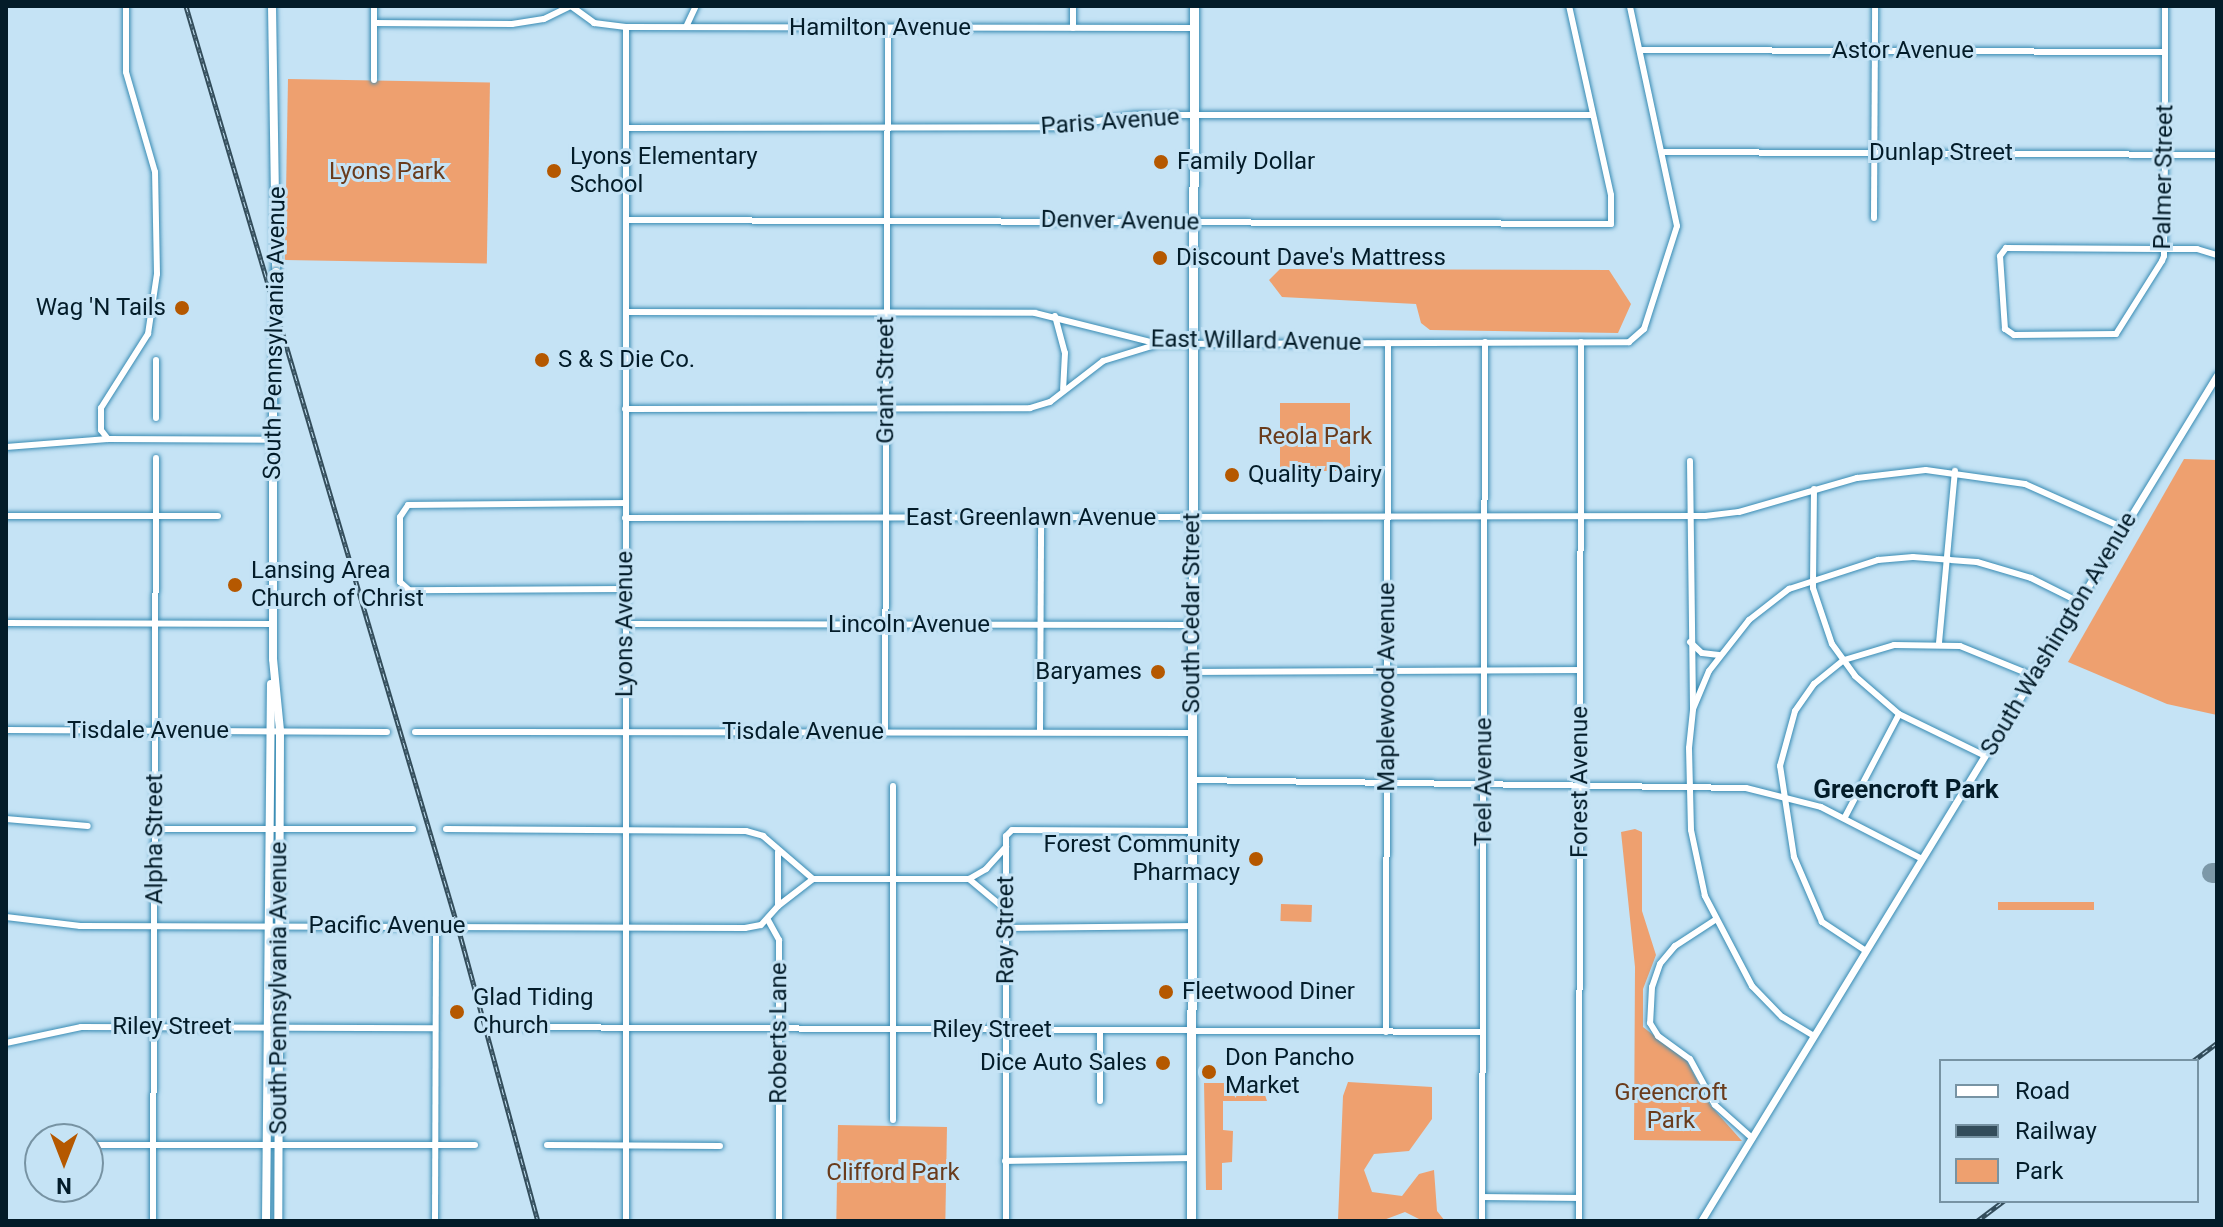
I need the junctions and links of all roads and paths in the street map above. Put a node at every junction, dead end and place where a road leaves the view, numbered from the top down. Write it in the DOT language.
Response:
graph roads {
  1 [pos="126,6"];
  2 [pos="272,6"];
  3 [pos="374,6"];
  4 [pos="571,6"];
  5 [pos="696,6"];
  6 [pos="1073,6"];
  7 [pos="1194,6"];
  8 [pos="1569,6"];
  9 [pos="1630,6"];
  10 [pos="1875,6"];
  11 [pos="2165,6"];
  12 [pos="374,23"];
  13 [pos="626,27"];
  14 [pos="686,27"];
  15 [pos="888,28"];
  16 [pos="1073,28"];
  17 [pos="1194,28"];
  18 [pos="1640,50"];
  19 [pos="1875,51"];
  20 [pos="2165,52"];
  21 [pos="374,80"];
  22 [pos="1592,115"];
  23 [pos="1194,116"];
  24 [pos="886,127"];
  25 [pos="627,128"];
  26 [pos="1664,152"];
  27 [pos="1874,153"];
  28 [pos="2165,154"];
  29 [pos="2217,155"];
  30 [pos="1874,218"];
  31 [pos="886,219"];
  32 [pos="626,220"];
  33 [pos="1194,223"];
  34 [pos="2164,249"];
  35 [pos="2217,255"];
  36 [pos="626,312"];
  37 [pos="886,312"];
  38 [pos="1055,316"];
  39 [pos="1485,342"];
  40 [pos="1581,342"];
  41 [pos="1388,343"];
  42 [pos="1158,344"];
  43 [pos="1194,344"];
  44 [pos="156,360"];
  45 [pos="2217,375"];
  46 [pos="1063,389"];
  47 [pos="625,409"];
  48 [pos="885,409"];
  49 [pos="156,418"];
  50 [pos="108,439"];
  51 [pos="274,440"];
  52 [pos="6,447"];
  53 [pos="156,458"];
  54 [pos="1690,461"];
  55 [pos="1955,471"];
  56 [pos="1814,489"];
  57 [pos="625,503"];
  58 [pos="6,516"];
  59 [pos="156,516"];
  60 [pos="218,516"];
  61 [pos="1484,516"];
  62 [pos="1581,516"];
  63 [pos="1690,516"];
  64 [pos="1388,517"];
  65 [pos="625,518"];
  66 [pos="885,518"];
  67 [pos="1041,518"];
  68 [pos="1193,518"];
  69 [pos="2124,528"];
  70 [pos="1947,557"];
  71 [pos="1813,578"];
  72 [pos="625,589"];
  73 [pos="2079,602"];
  74 [pos="6,623"];
  75 [pos="156,624"];
  76 [pos="273,624"];
  77 [pos="625,624"];
  78 [pos="884,625"];
  79 [pos="1040,625"];
  80 [pos="1192,625"];
  81 [pos="1690,642"];
  82 [pos="1939,643"];
  83 [pos="1719,655"];
  84 [pos="273,659"];
  85 [pos="1844,660"];
  86 [pos="1387,670"];
  87 [pos="1484,670"];
  88 [pos="1580,670"];
  89 [pos="1192,672"];
  90 [pos="2034,676"];
  91 [pos="1693,709"];
  92 [pos="1899,714"];
  93 [pos="6,730"];
  94 [pos="155,731"];
  95 [pos="267,731"];
  96 [pos="280,731"];
  97 [pos="387,732"];
  98 [pos="415,732"];
  99 [pos="625,732"];
  100 [pos="885,732"];
  101 [pos="1040,732"];
  102 [pos="1192,733"];
  103 [pos="1985,756"];
  104 [pos="1192,780"];
  105 [pos="1387,782"];
  106 [pos="1484,783"];
  107 [pos="1580,783"];
  108 [pos="1689,784"];
  109 [pos="893,786"];
  110 [pos="1781,793"];
  111 [pos="1845,817"];
  112 [pos="6,819"];
  113 [pos="88,826"];
  114 [pos="155,829"];
  115 [pos="267,829"];
  116 [pos="279,829"];
  117 [pos="413,829"];
  118 [pos="446,829"];
  119 [pos="625,830"];
  120 [pos="1192,831"];
  121 [pos="1006,847"];
  122 [pos="778,852"];
  123 [pos="1922,859"];
  124 [pos="813,879"];
  125 [pos="893,879"];
  126 [pos="969,879"];
  127 [pos="778,906"];
  128 [pos="1005,909"];
  129 [pos="6,917"];
  130 [pos="768,920"];
  131 [pos="1715,920"];
  132 [pos="154,926"];
  133 [pos="266,926"];
  134 [pos="278,926"];
  135 [pos="1192,926"];
  136 [pos="436,927"];
  137 [pos="625,927"];
  138 [pos="1006,928"];
  139 [pos="1866,951"];
  140 [pos="154,1027"];
  141 [pos="266,1027"];
  142 [pos="278,1027"];
  143 [pos="502,1027"];
  144 [pos="435,1028"];
  145 [pos="625,1028"];
  146 [pos="779,1029"];
  147 [pos="893,1030"];
  148 [pos="1005,1030"];
  149 [pos="1100,1031"];
  150 [pos="1191,1031"];
  151 [pos="1386,1032"];
  152 [pos="1483,1032"];
  153 [pos="1814,1036"];
  154 [pos="6,1043"];
  155 [pos="1100,1101"];
  156 [pos="893,1120"];
  157 [pos="1752,1138"];
  158 [pos="266,1144"];
  159 [pos="279,1144"];
  160 [pos="104,1145"];
  161 [pos="153,1145"];
  162 [pos="435,1145"];
  163 [pos="475,1145"];
  164 [pos="547,1145"];
  165 [pos="626,1145"];
  166 [pos="720,1146"];
  167 [pos="1191,1158"];
  168 [pos="1005,1161"];
  169 [pos="1482,1197"];
  170 [pos="1579,1198"];
  171 [pos="153,1221"];
  172 [pos="266,1221"];
  173 [pos="278,1221"];
  174 [pos="435,1221"];
  175 [pos="626,1221"];
  176 [pos="779,1221"];
  177 [pos="1006,1221"];
  178 [pos="1191,1221"];
  179 [pos="1482,1221"];
  180 [pos="1579,1221"];
  181 [pos="1701,1221"];
  1 -- 50 [label="street"];
  2 -- 51 [label="main road, South Pennsylvania Avenue, bridge"];
  3 -- 12 [label="street"];
  4 -- 12 [label="street, Hamilton Avenue"];
  4 -- 13 [label="street, Hamilton Avenue"];
  5 -- 14 [label="street"];
  6 -- 16 [label="street"];
  7 -- 17 [label="main road, South Cedar Street"];
  8 -- 22 [label="street"];
  9 -- 18 [label="street"];
  10 -- 19 [label="street"];
  11 -- 20 [label="street, Palmer Street"];
  12 -- 21 [label="street"];
  13 -- 14 [label="street, Hamilton Avenue"];
  13 -- 25 [label="street, Lyons Avenue"];
  14 -- 15 [label="street, Hamilton Avenue"];
  15 -- 16 [label="street, Hamilton Avenue"];
  15 -- 24 [label="street, Grant Street"];
  16 -- 17 [label="street, Hamilton Avenue"];
  17 -- 23 [label="main road, South Cedar Street"];
  18 -- 19 [label="street, Astor Avenue"];
  18 -- 26 [label="street"];
  19 -- 20 [label="street, Astor Avenue"];
  19 -- 27 [label="street"];
  20 -- 28 [label="street, Palmer Street"];
  22 -- 23 [label="street, Paris Avenue"];
  22 -- 33 [label="street, Denver Avenue"];
  23 -- 24 [label="street, Paris Avenue"];
  23 -- 33 [label="main road, South Cedar Street"];
  24 -- 25 [label="street, Paris Avenue"];
  24 -- 31 [label="street, Grant Street"];
  25 -- 32 [label="street, Lyons Avenue"];
  26 -- 27 [label="street, Dunlap Street"];
  26 -- 40 [label="street, East Willard Avenue"];
  27 -- 28 [label="street, Dunlap Street"];
  27 -- 30 [label="street"];
  28 -- 29 [label="street, Dunlap Street"];
  28 -- 34 [label="street, Palmer Street"];
  31 -- 32 [label="street, Denver Avenue"];
  31 -- 33 [label="street, Denver Avenue"];
  31 -- 37 [label="street, Grant Street"];
  32 -- 36 [label="street, Lyons Avenue"];
  33 -- 43 [label="main road, South Cedar Street"];
  34 -- 34 [label="street, Palmer Street"];
  34 -- 35 [label="street"];
  36 -- 37 [label="street, East Willard Avenue"];
  36 -- 47 [label="street, Lyons Avenue"];
  37 -- 38 [label="street, East Willard Avenue"];
  37 -- 48 [label="street, Grant Street"];
  38 -- 42 [label="street, East Willard Avenue"];
  38 -- 46 [label="street"];
  39 -- 40 [label="street, East Willard Avenue"];
  39 -- 41 [label="street, East Willard Avenue"];
  39 -- 61 [label="street, Teel Avenue"];
  40 -- 62 [label="street, Forest Avenue"];
  41 -- 43 [label="street, East Willard Avenue"];
  41 -- 64 [label="street, Maplewood Avenue"];
  42 -- 43 [label="street, East Willard Avenue"];
  42 -- 46 [label="street"];
  43 -- 68 [label="main road, South Cedar Street"];
  44 -- 49 [label="street"];
  45 -- 69 [label="street, South Washington Avenue"];
  46 -- 48 [label="street"];
  47 -- 48 [label="street"];
  47 -- 57 [label="street, Lyons Avenue"];
  48 -- 66 [label="street, Grant Street"];
  50 -- 51 [label="street"];
  50 -- 52 [label="street"];
  51 -- 76 [label="main road, South Pennsylvania Avenue"];
  53 -- 59 [label="street, Alpha Street"];
  54 -- 63 [label="street"];
  55 -- 56 [label="street, East Greenlawn Avenue"];
  55 -- 69 [label="street, East Greenlawn Avenue"];
  55 -- 70 [label="street"];
  56 -- 63 [label="street, East Greenlawn Avenue"];
  56 -- 71 [label="street"];
  57 -- 65 [label="street, Lyons Avenue"];
  57 -- 72 [label="street"];
  58 -- 59 [label="street"];
  59 -- 60 [label="street"];
  59 -- 75 [label="street, Alpha Street"];
  61 -- 62 [label="street, East Greenlawn Avenue"];
  61 -- 64 [label="street, East Greenlawn Avenue"];
  61 -- 87 [label="street, Teel Avenue"];
  62 -- 63 [label="street, East Greenlawn Avenue"];
  62 -- 88 [label="street, Forest Avenue"];
  63 -- 81 [label="street"];
  64 -- 68 [label="street, East Greenlawn Avenue"];
  64 -- 86 [label="street, Maplewood Avenue"];
  65 -- 66 [label="street, East Greenlawn Avenue"];
  65 -- 72 [label="street, Lyons Avenue"];
  66 -- 67 [label="street, East Greenlawn Avenue"];
  66 -- 78 [label="street, Grant Street"];
  67 -- 68 [label="street, East Greenlawn Avenue"];
  67 -- 79 [label="street"];
  68 -- 80 [label="main road, South Cedar Street"];
  69 -- 73 [label="street, South Washington Avenue"];
  70 -- 71 [label="street"];
  70 -- 73 [label="street"];
  70 -- 82 [label="street"];
  71 -- 83 [label="street"];
  71 -- 85 [label="street"];
  72 -- 77 [label="street, Lyons Avenue"];
  73 -- 90 [label="street, South Washington Avenue"];
  74 -- 75 [label="street"];
  75 -- 76 [label="street"];
  75 -- 94 [label="street, Alpha Street"];
  76 -- 84 [label="main road, South Pennsylvania Avenue"];
  77 -- 78 [label="street, Lincoln Avenue"];
  77 -- 99 [label="street, Lyons Avenue"];
  78 -- 79 [label="street, Lincoln Avenue"];
  78 -- 100 [label="street, Grant Street"];
  79 -- 80 [label="street, Lincoln Avenue"];
  79 -- 101 [label="street"];
  80 -- 89 [label="main road, South Cedar Street"];
  81 -- 83 [label="street"];
  81 -- 91 [label="street"];
  82 -- 85 [label="street"];
  82 -- 90 [label="street"];
  83 -- 91 [label="street"];
  84 -- 95 [label="main road, South Pennsylvania Avenue"];
  84 -- 96 [label="main road, South Pennsylvania Avenue"];
  85 -- 92 [label="street"];
  85 -- 110 [label="street"];
  86 -- 87 [label="street"];
  86 -- 89 [label="street"];
  86 -- 105 [label="street, Maplewood Avenue"];
  87 -- 88 [label="street"];
  87 -- 106 [label="street, Teel Avenue"];
  88 -- 107 [label="street, Forest Avenue"];
  89 -- 102 [label="main road, South Cedar Street"];
  90 -- 103 [label="street, South Washington Avenue"];
  91 -- 108 [label="street"];
  92 -- 103 [label="street"];
  92 -- 111 [label="street"];
  93 -- 94 [label="street, Tisdale Avenue"];
  94 -- 95 [label="street, Tisdale Avenue"];
  94 -- 114 [label="street, Alpha Street"];
  95 -- 96 [label="street, Tisdale Avenue"];
  95 -- 115 [label="main road, South Pennsylvania Avenue"];
  96 -- 97 [label="street, Tisdale Avenue"];
  96 -- 116 [label="main road, South Pennsylvania Avenue"];
  98 -- 99 [label="street, Tisdale Avenue"];
  99 -- 100 [label="street, Tisdale Avenue"];
  99 -- 119 [label="street, Lyons Avenue"];
  100 -- 101 [label="street, Tisdale Avenue"];
  101 -- 102 [label="street, Tisdale Avenue"];
  102 -- 104 [label="main road, South Cedar Street"];
  103 -- 123 [label="street, South Washington Avenue"];
  104 -- 105 [label="street"];
  104 -- 120 [label="main road, South Cedar Street"];
  105 -- 106 [label="street"];
  105 -- 151 [label="street, Maplewood Avenue"];
  106 -- 107 [label="street"];
  106 -- 152 [label="street, Teel Avenue"];
  107 -- 108 [label="street"];
  107 -- 170 [label="street, Forest Avenue"];
  108 -- 110 [label="street"];
  108 -- 131 [label="street"];
  109 -- 125 [label="street"];
  110 -- 111 [label="street"];
  110 -- 139 [label="street"];
  111 -- 123 [label="street"];
  112 -- 113 [label="street"];
  114 -- 115 [label="street"];
  114 -- 132 [label="street, Alpha Street"];
  115 -- 116 [label="street"];
  115 -- 133 [label="main road, South Pennsylvania Avenue"];
  116 -- 117 [label="street"];
  116 -- 134 [label="main road, South Pennsylvania Avenue"];
  118 -- 119 [label="street"];
  119 -- 122 [label="street"];
  119 -- 137 [label="street, Lyons Avenue"];
  120 -- 121 [label="street, Ray Street"];
  120 -- 135 [label="main road, South Cedar Street"];
  121 -- 126 [label="street"];
  121 -- 128 [label="street, Ray Street"];
  122 -- 124 [label="street"];
  122 -- 127 [label="street"];
  123 -- 139 [label="street, South Washington Avenue"];
  124 -- 125 [label="street"];
  124 -- 127 [label="street"];
  125 -- 126 [label="street"];
  125 -- 147 [label="street"];
  126 -- 128 [label="street"];
  127 -- 130 [label="street"];
  128 -- 138 [label="street, Ray Street"];
  129 -- 132 [label="street, Pacific Avenue"];
  130 -- 137 [label="street, Pacific Avenue"];
  130 -- 146 [label="street, Roberts Lane"];
  131 -- 153 [label="street"];
  131 -- 157 [label="street"];
  132 -- 133 [label="street, Pacific Avenue"];
  132 -- 140 [label="street, Alpha Street"];
  133 -- 134 [label="street, Pacific Avenue"];
  133 -- 141 [label="main road, South Pennsylvania Avenue"];
  134 -- 136 [label="street, Pacific Avenue"];
  134 -- 142 [label="main road, South Pennsylvania Avenue"];
  135 -- 138 [label="street"];
  135 -- 150 [label="main road, South Cedar Street"];
  136 -- 137 [label="street, Pacific Avenue"];
  136 -- 144 [label="street"];
  137 -- 145 [label="street, Lyons Avenue"];
  138 -- 148 [label="street, Ray Street"];
  139 -- 153 [label="street, South Washington Avenue"];
  140 -- 141 [label="street, Riley Street"];
  140 -- 154 [label="street, Riley Street"];
  140 -- 161 [label="street, Alpha Street"];
  141 -- 142 [label="street, Riley Street"];
  141 -- 158 [label="main road, South Pennsylvania Avenue"];
  142 -- 144 [label="street, Riley Street"];
  142 -- 159 [label="main road, South Pennsylvania Avenue"];
  143 -- 145 [label="street, Riley Street"];
  144 -- 162 [label="street"];
  145 -- 146 [label="street, Riley Street"];
  145 -- 165 [label="street, Lyons Avenue"];
  146 -- 147 [label="street, Riley Street"];
  146 -- 176 [label="street, Roberts Lane"];
  147 -- 148 [label="street, Riley Street"];
  147 -- 156 [label="street"];
  148 -- 149 [label="street, Riley Street"];
  148 -- 168 [label="street, Ray Street"];
  149 -- 150 [label="street, Riley Street"];
  149 -- 155 [label="street"];
  150 -- 151 [label="street, Riley Street"];
  150 -- 167 [label="main road, South Cedar Street"];
  151 -- 152 [label="street, Riley Street"];
  152 -- 169 [label="street, Teel Avenue"];
  153 -- 157 [label="street, South Washington Avenue"];
  157 -- 181 [label="street, South Washington Avenue"];
  158 -- 159 [label="street"];
  158 -- 161 [label="street"];
  158 -- 172 [label="main road, South Pennsylvania Avenue"];
  159 -- 162 [label="street"];
  159 -- 173 [label="main road, South Pennsylvania Avenue"];
  160 -- 161 [label="street"];
  161 -- 171 [label="street, Alpha Street"];
  162 -- 163 [label="street"];
  162 -- 174 [label="street"];
  164 -- 165 [label="street"];
  165 -- 166 [label="street"];
  165 -- 175 [label="street, Lyons Avenue"];
  167 -- 168 [label="street"];
  167 -- 178 [label="main road, South Cedar Street"];
  168 -- 177 [label="street, Ray Street"];
  169 -- 170 [label="street"];
  169 -- 179 [label="street, Teel Avenue"];
  170 -- 180 [label="street, Forest Avenue"];
}
